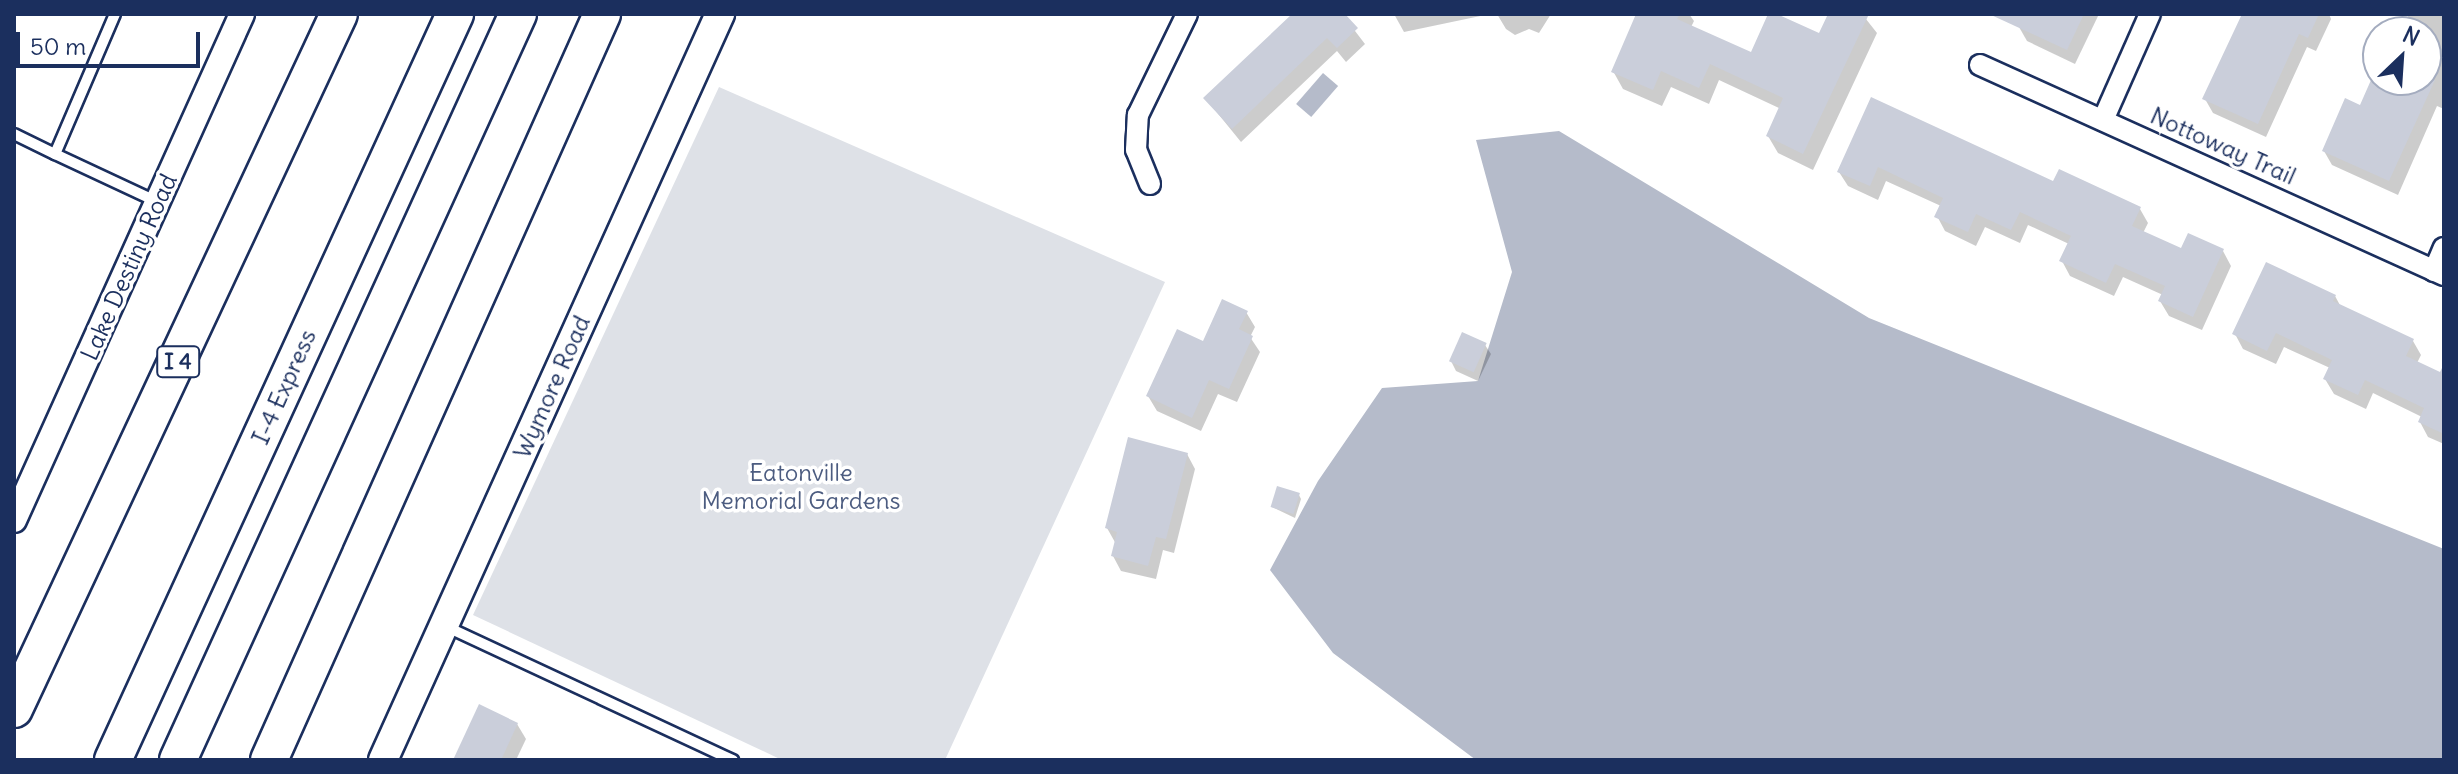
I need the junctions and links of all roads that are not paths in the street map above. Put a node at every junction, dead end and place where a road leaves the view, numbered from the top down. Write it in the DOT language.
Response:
graph roads {
  1 [pos="115,14"];
  2 [pos="242,14"];
  3 [pos="339,14"];
  4 [pos="455,14"];
  5 [pos="518,14"];
  6 [pos="602,14"];
  7 [pos="720,14"];
  8 [pos="1187,14"];
  9 [pos="2150,14"];
  10 [pos="1980,65"];
  11 [pos="2103,120"];
  12 [pos="14,134"];
  13 [pos="55,154"];
  14 [pos="1150,184"];
  15 [pos="158,202"];
  16 [pos="2444,248"];
  17 [pos="2439,273"];
  18 [pos="14,520"];
  19 [pos="444,626"];
  20 [pos="14,709"];
  21 [pos="113,760"];
  22 [pos="178,760"];
  23 [pos="269,760"];
  24 [pos="383,760"];
  25 [pos="733,760"];
  1 -- 13 [label="lane"];
  2 -- 15 [label="street, Lake Destiny Road"];
  3 -- 20 [label="highway, I 4"];
  4 -- 21 [label="highway, I-4 Express"];
  5 -- 22 [label="highway"];
  6 -- 23 [label="highway"];
  7 -- 19 [label="main road, Wymore Road"];
  8 -- 14 [label="street"];
  9 -- 11 [label="street"];
  10 -- 11 [label="street, Nottoway Trail"];
  11 -- 17 [label="street, Nottoway Trail"];
  12 -- 13 [label="lane"];
  13 -- 15 [label="lane"];
  15 -- 18 [label="street, Lake Destiny Road"];
  16 -- 17 [label="street"];
  19 -- 24 [label="main road, Wymore Road"];
  19 -- 25 [label="lane"];
}
